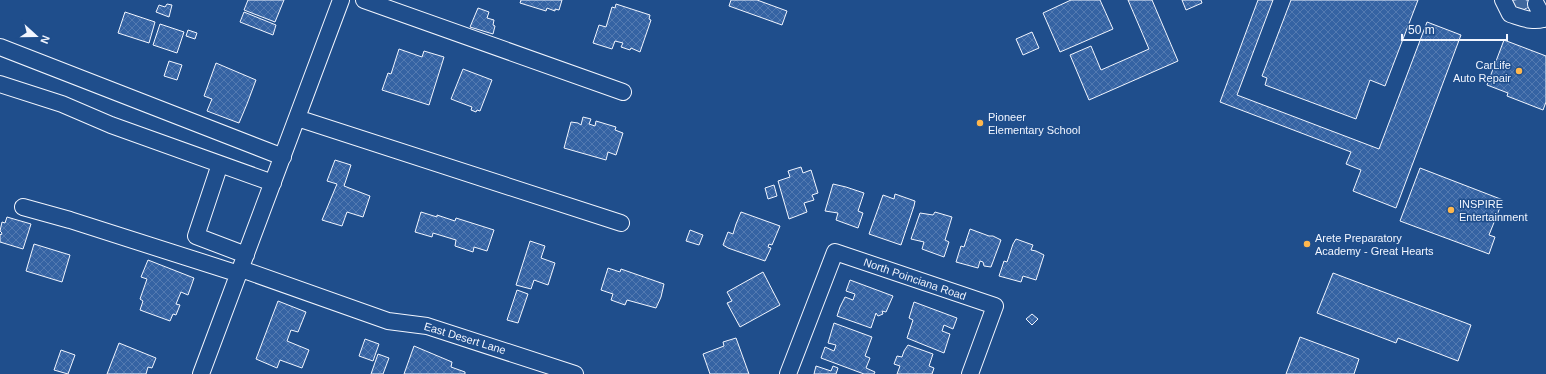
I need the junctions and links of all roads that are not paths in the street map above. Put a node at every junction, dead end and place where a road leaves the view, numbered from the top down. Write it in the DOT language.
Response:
graph roads {
  1 [pos="341,0"];
  2 [pos="364,0"];
  3 [pos="1503,0"];
  4 [pos="1535,14"];
  5 [pos="0,47"];
  6 [pos="0,84"];
  7 [pos="623,92"];
  8 [pos="297,118"];
  9 [pos="282,157"];
  10 [pos="220,164"];
  11 [pos="273,183"];
  12 [pos="23,207"];
  13 [pos="621,223"];
  14 [pos="242,266"];
  15 [pos="201,374"];
  16 [pos="575,374"];
  17 [pos="788,374"];
  18 [pos="970,374"];
  1 -- 8 [label="street"];
  2 -- 7 [label="street"];
  3 -- 4 [label="street"];
  5 -- 9 [label="street"];
  6 -- 10 [label="street"];
  8 -- 9 [label="street"];
  8 -- 13 [label="street"];
  9 -- 11 [label="street"];
  10 -- 11 [label="street"];
  10 -- 14 [label="street"];
  11 -- 14 [label="street"];
  12 -- 14 [label="street"];
  14 -- 15 [label="street"];
  14 -- 16 [label="street, East Desert Lane"];
  17 -- 18 [label="street, North Poinciana Road"];
}
